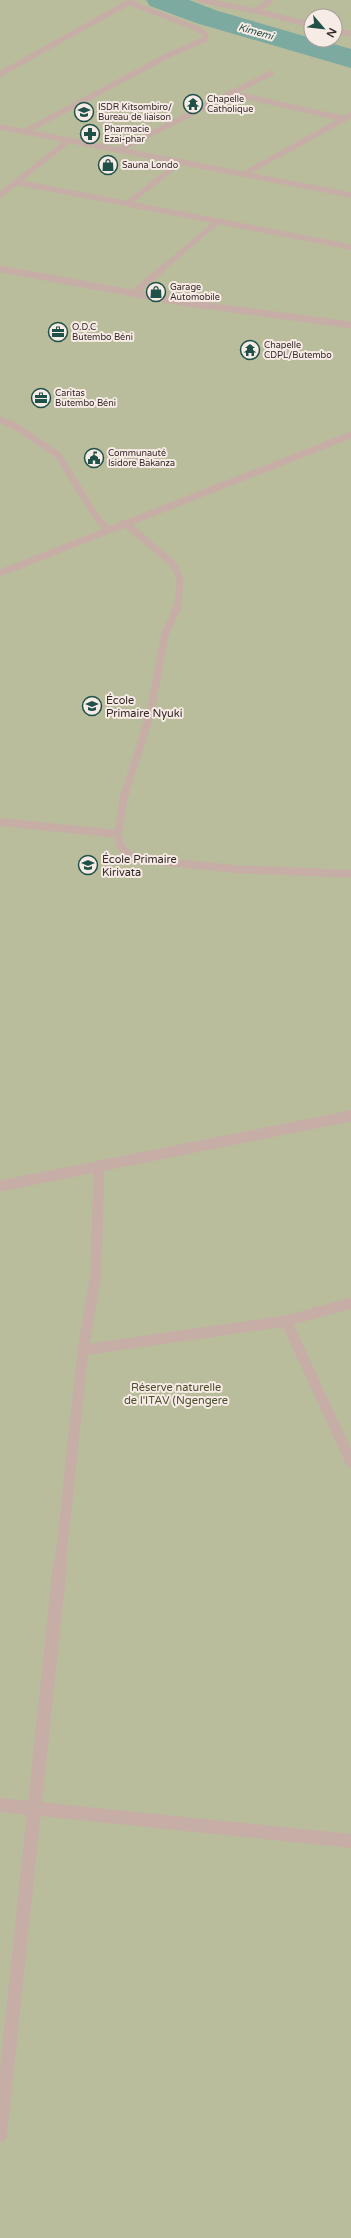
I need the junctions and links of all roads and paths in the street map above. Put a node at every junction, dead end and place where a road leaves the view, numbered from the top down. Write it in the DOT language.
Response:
graph roads {
  1 [pos="200,0"];
  2 [pos="271,0"];
  3 [pos="132,1"];
  4 [pos="256,11"];
  5 [pos="303,23"];
  6 [pos="271,73"];
  7 [pos="0,74"];
  8 [pos="230,93"];
  9 [pos="351,116"];
  10 [pos="345,119"];
  11 [pos="0,127"];
  12 [pos="24,132"];
  13 [pos="69,140"];
  14 [pos="121,149"];
  15 [pos="181,162"];
  16 [pos="244,174"];
  17 [pos="15,182"];
  18 [pos="0,195"];
  19 [pos="351,195"];
  20 [pos="128,203"];
  21 [pos="218,220"];
  22 [pos="351,247"];
  23 [pos="0,269"];
  24 [pos="134,293"];
  25 [pos="351,325"];
  26 [pos="0,420"];
  27 [pos="351,435"];
  28 [pos="125,523"];
  29 [pos="108,530"];
  30 [pos="0,573"];
  31 [pos="0,822"];
  32 [pos="118,834"];
  33 [pos="351,874"];
  34 [pos="351,1116"];
  35 [pos="99,1166"];
  36 [pos="0,1186"];
  37 [pos="351,1303"];
  38 [pos="286,1321"];
  39 [pos="83,1350"];
  40 [pos="351,1462"];
  41 [pos="0,1805"];
  42 [pos="36,1808"];
  43 [pos="351,1841"];
  44 [pos="0,2135"];
  1 -- 4 [label="street"];
  2 -- 4 [label="street"];
  3 -- 7 [label="street"];
  3 -- 12 [label="street"];
  4 -- 5 [label="street"];
  6 -- 8 [label="street"];
  8 -- 10 [label="street"];
  8 -- 14 [label="street"];
  9 -- 10 [label="street"];
  10 -- 16 [label="street"];
  11 -- 12 [label="street"];
  12 -- 13 [label="street"];
  13 -- 14 [label="street"];
  13 -- 17 [label="street"];
  14 -- 15 [label="street"];
  15 -- 16 [label="street"];
  15 -- 20 [label="street"];
  16 -- 19 [label="street"];
  17 -- 18 [label="street"];
  17 -- 20 [label="street"];
  20 -- 21 [label="street"];
  21 -- 22 [label="street"];
  21 -- 24 [label="street"];
  23 -- 24 [label="street"];
  24 -- 25 [label="street"];
  26 -- 29 [label="street"];
  27 -- 28 [label="street"];
  28 -- 29 [label="street"];
  28 -- 32 [label="street"];
  29 -- 30 [label="street"];
  31 -- 32 [label="street"];
  32 -- 33 [label="street"];
  34 -- 35 [label="street"];
  35 -- 36 [label="street"];
  35 -- 39 [label="street"];
  37 -- 38 [label="street"];
  38 -- 39 [label="street"];
  38 -- 40 [label="street"];
  39 -- 42 [label="street"];
  41 -- 42 [label="street"];
  42 -- 43 [label="street"];
  42 -- 44 [label="street"];
}
